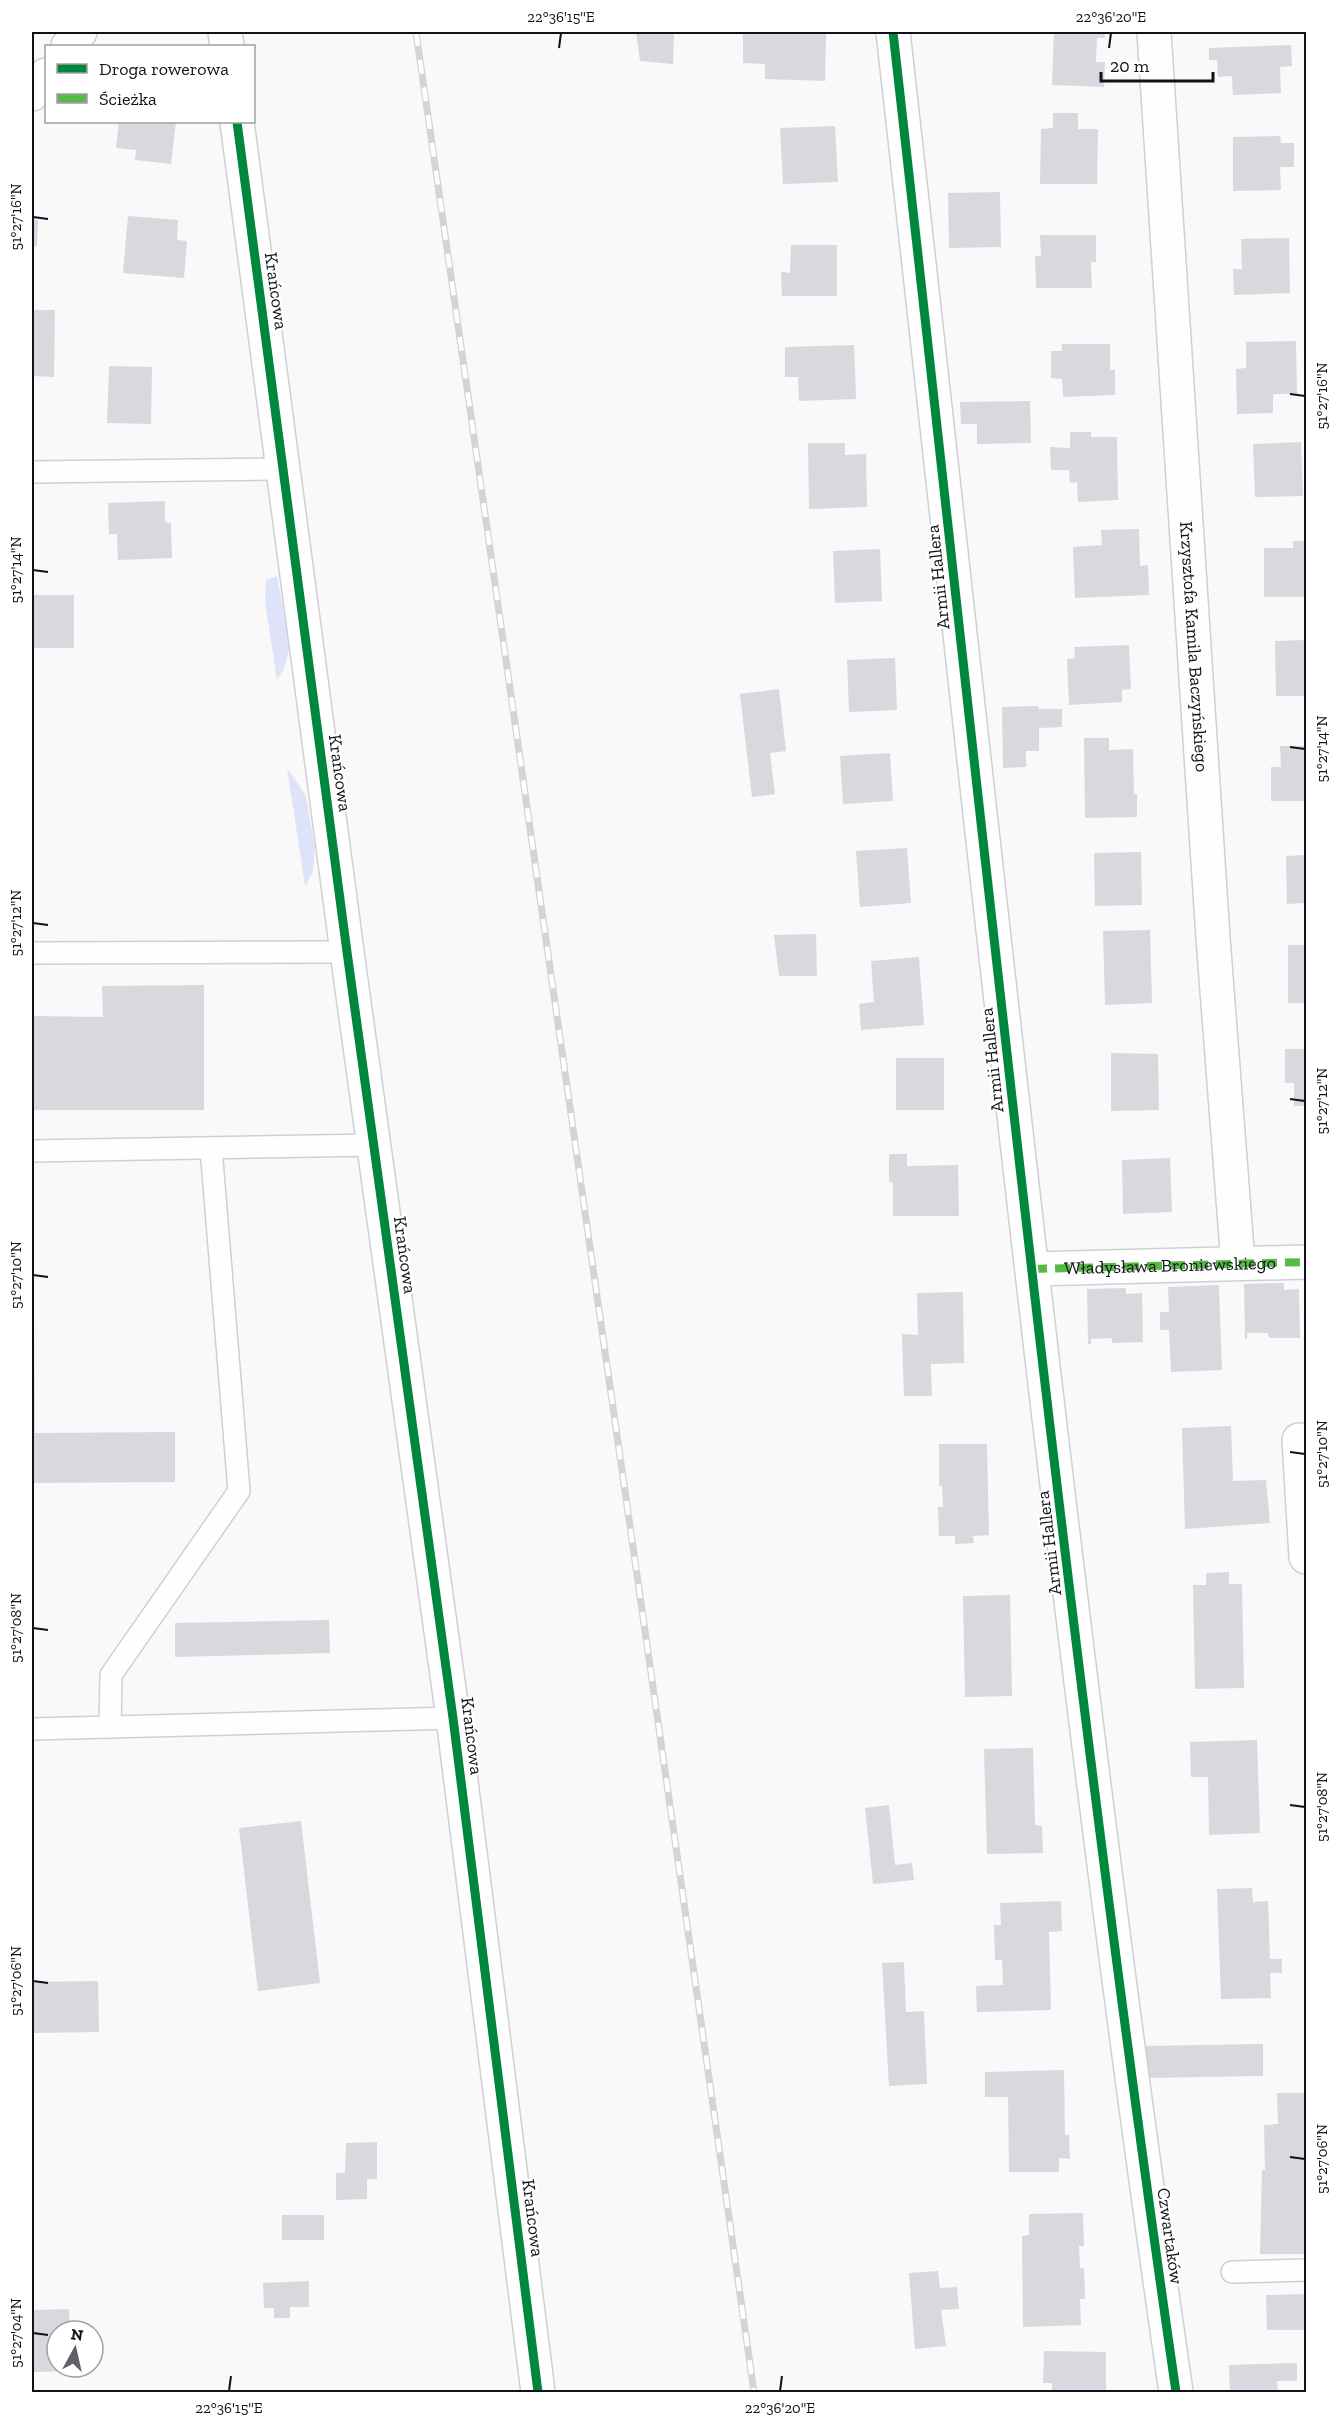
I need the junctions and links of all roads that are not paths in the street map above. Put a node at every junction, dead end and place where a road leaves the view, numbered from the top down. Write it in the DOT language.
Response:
graph roads {
  1 [pos="80,32"];
  2 [pos="893,32"];
  3 [pos="1154,32"];
  4 [pos="69,45"];
  5 [pos="45,76"];
  6 [pos="32,94"];
  7 [pos="237,123"];
  8 [pos="283,468"];
  9 [pos="32,472"];
  10 [pos="347,952"];
  11 [pos="32,953"];
  12 [pos="374,1145"];
  13 [pos="211,1148"];
  14 [pos="32,1151"];
  15 [pos="1306,1262"];
  16 [pos="1238,1263"];
  17 [pos="1032,1269"];
  18 [pos="1299,1440"];
  19 [pos="1306,1557"];
  20 [pos="453,1718"];
  21 [pos="110,1727"];
  22 [pos="32,1729"];
  23 [pos="1131,2085"];
  24 [pos="1306,2270"];
  25 [pos="1232,2272"];
  26 [pos="538,2392"];
  27 [pos="1176,2392"];
  1 -- 4 [label="street"];
  2 -- 17 [label="street, Armii Hallera"];
  3 -- 16 [label="street, Krzysztofa Kamila Baczyńskiego"];
  5 -- 6 [label="street"];
  7 -- 8 [label="street, Krańcowa"];
  8 -- 9 [label="lane"];
  8 -- 10 [label="street, Krańcowa"];
  10 -- 11 [label="lane"];
  10 -- 12 [label="street, Krańcowa"];
  12 -- 13 [label="lane"];
  12 -- 20 [label="street, Krańcowa"];
  13 -- 14 [label="lane"];
  13 -- 21 [label="lane"];
  15 -- 16 [label="street, Władysława Broniewskiego"];
  16 -- 17 [label="street, Władysława Broniewskiego"];
  17 -- 23 [label="street, Armii Hallera"];
  18 -- 19 [label="street"];
  20 -- 21 [label="lane"];
  20 -- 26 [label="street, Krańcowa"];
  21 -- 22 [label="lane"];
  23 -- 27 [label="street, Czwartaków"];
  24 -- 25 [label="lane"];
}
